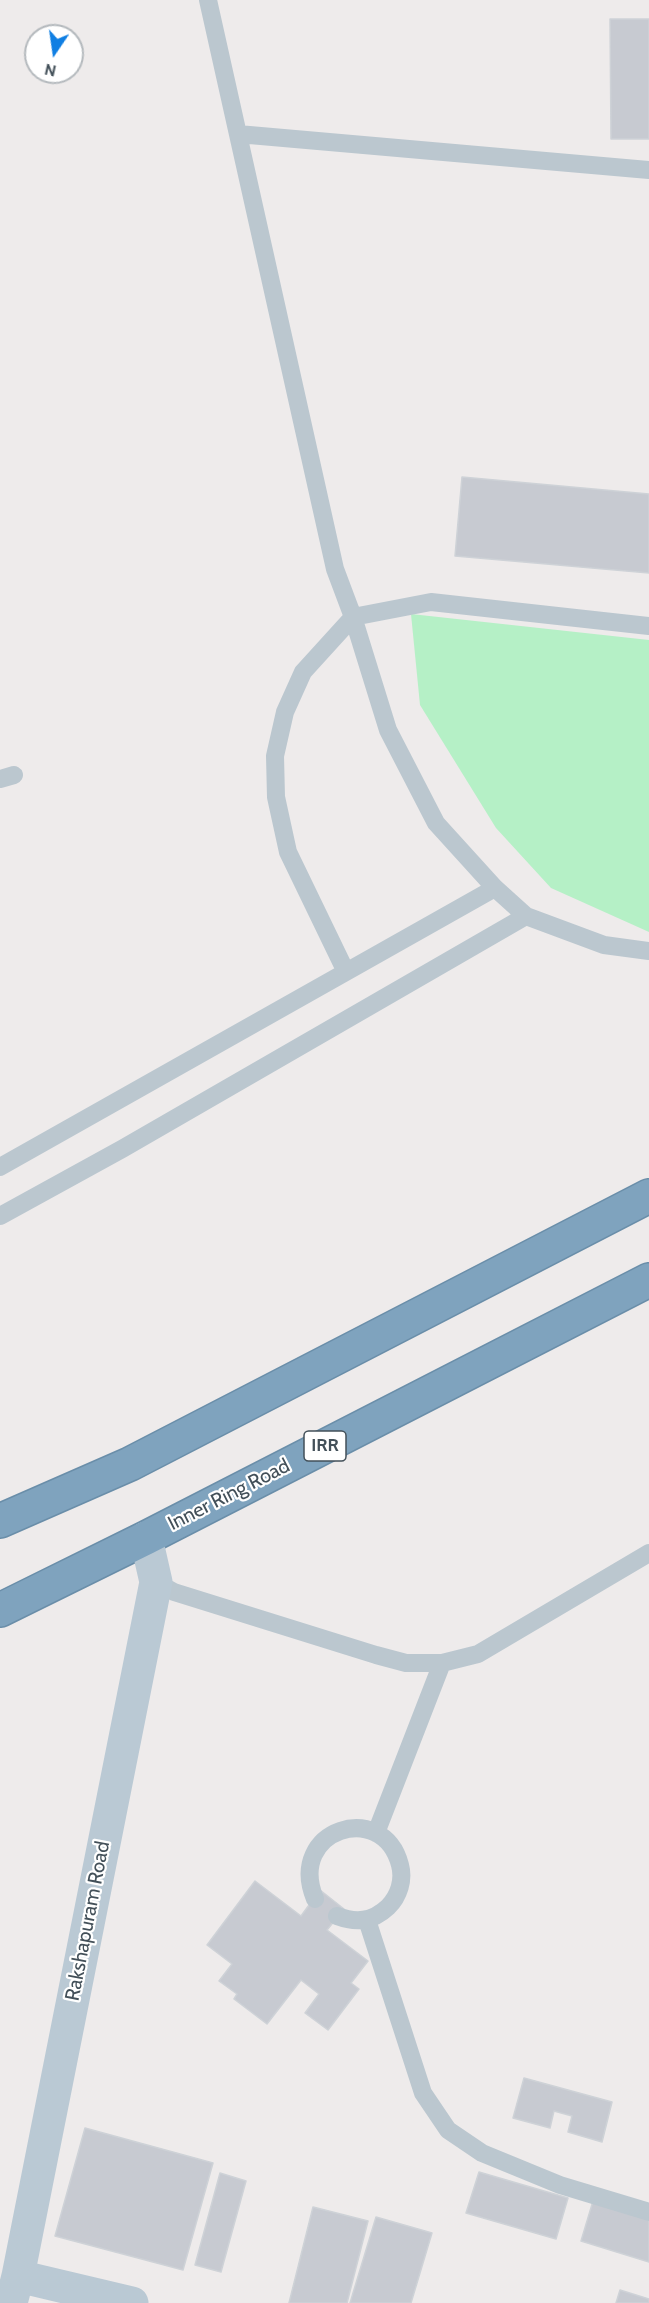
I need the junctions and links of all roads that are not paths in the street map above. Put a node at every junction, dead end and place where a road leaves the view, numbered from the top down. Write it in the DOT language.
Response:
graph roads {
  1 [pos="208,0"];
  2 [pos="238,134"];
  3 [pos="649,170"];
  4 [pos="353,617"];
  5 [pos="649,626"];
  6 [pos="495,888"];
  7 [pos="526,916"];
  8 [pos="649,951"];
  9 [pos="346,972"];
  10 [pos="0,1167"];
  11 [pos="649,1196"];
  12 [pos="0,1216"];
  13 [pos="649,1280"];
  14 [pos="0,1521"];
  15 [pos="146,1538"];
  16 [pos="649,1553"];
  17 [pos="156,1582"];
  18 [pos="0,1610"];
  19 [pos="442,1664"];
  20 [pos="376,1833"];
  21 [pos="315,1899"];
  22 [pos="337,1916"];
  23 [pos="367,1920"];
  24 [pos="649,2212"];
  25 [pos="14,2290"];
  26 [pos="132,2303"];
  1 -- 2 [label="lane"];
  2 -- 3 [label="lane"];
  2 -- 4 [label="lane"];
  4 -- 5 [label="lane"];
  4 -- 6 [label="lane"];
  4 -- 9 [label="lane"];
  6 -- 7 [label="lane"];
  6 -- 9 [label="lane"];
  7 -- 8 [label="lane"];
  7 -- 12 [label="lane"];
  9 -- 10 [label="lane"];
  11 -- 14 [label="highway"];
  13 -- 15 [label="highway, Inner Ring Road / IRR"];
  15 -- 17 [label="street, Rakshapuram Road"];
  15 -- 18 [label="highway, Inner Ring Road / IRR"];
  16 -- 19 [label="lane"];
  17 -- 19 [label="lane"];
  17 -- 25 [label="street, Rakshapuram Road"];
  19 -- 20 [label="lane"];
  20 -- 21 [label="lane"];
  20 -- 23 [label="lane"];
  22 -- 23 [label="lane"];
  23 -- 24 [label="lane"];
  25 -- 26 [label="street"];
}
